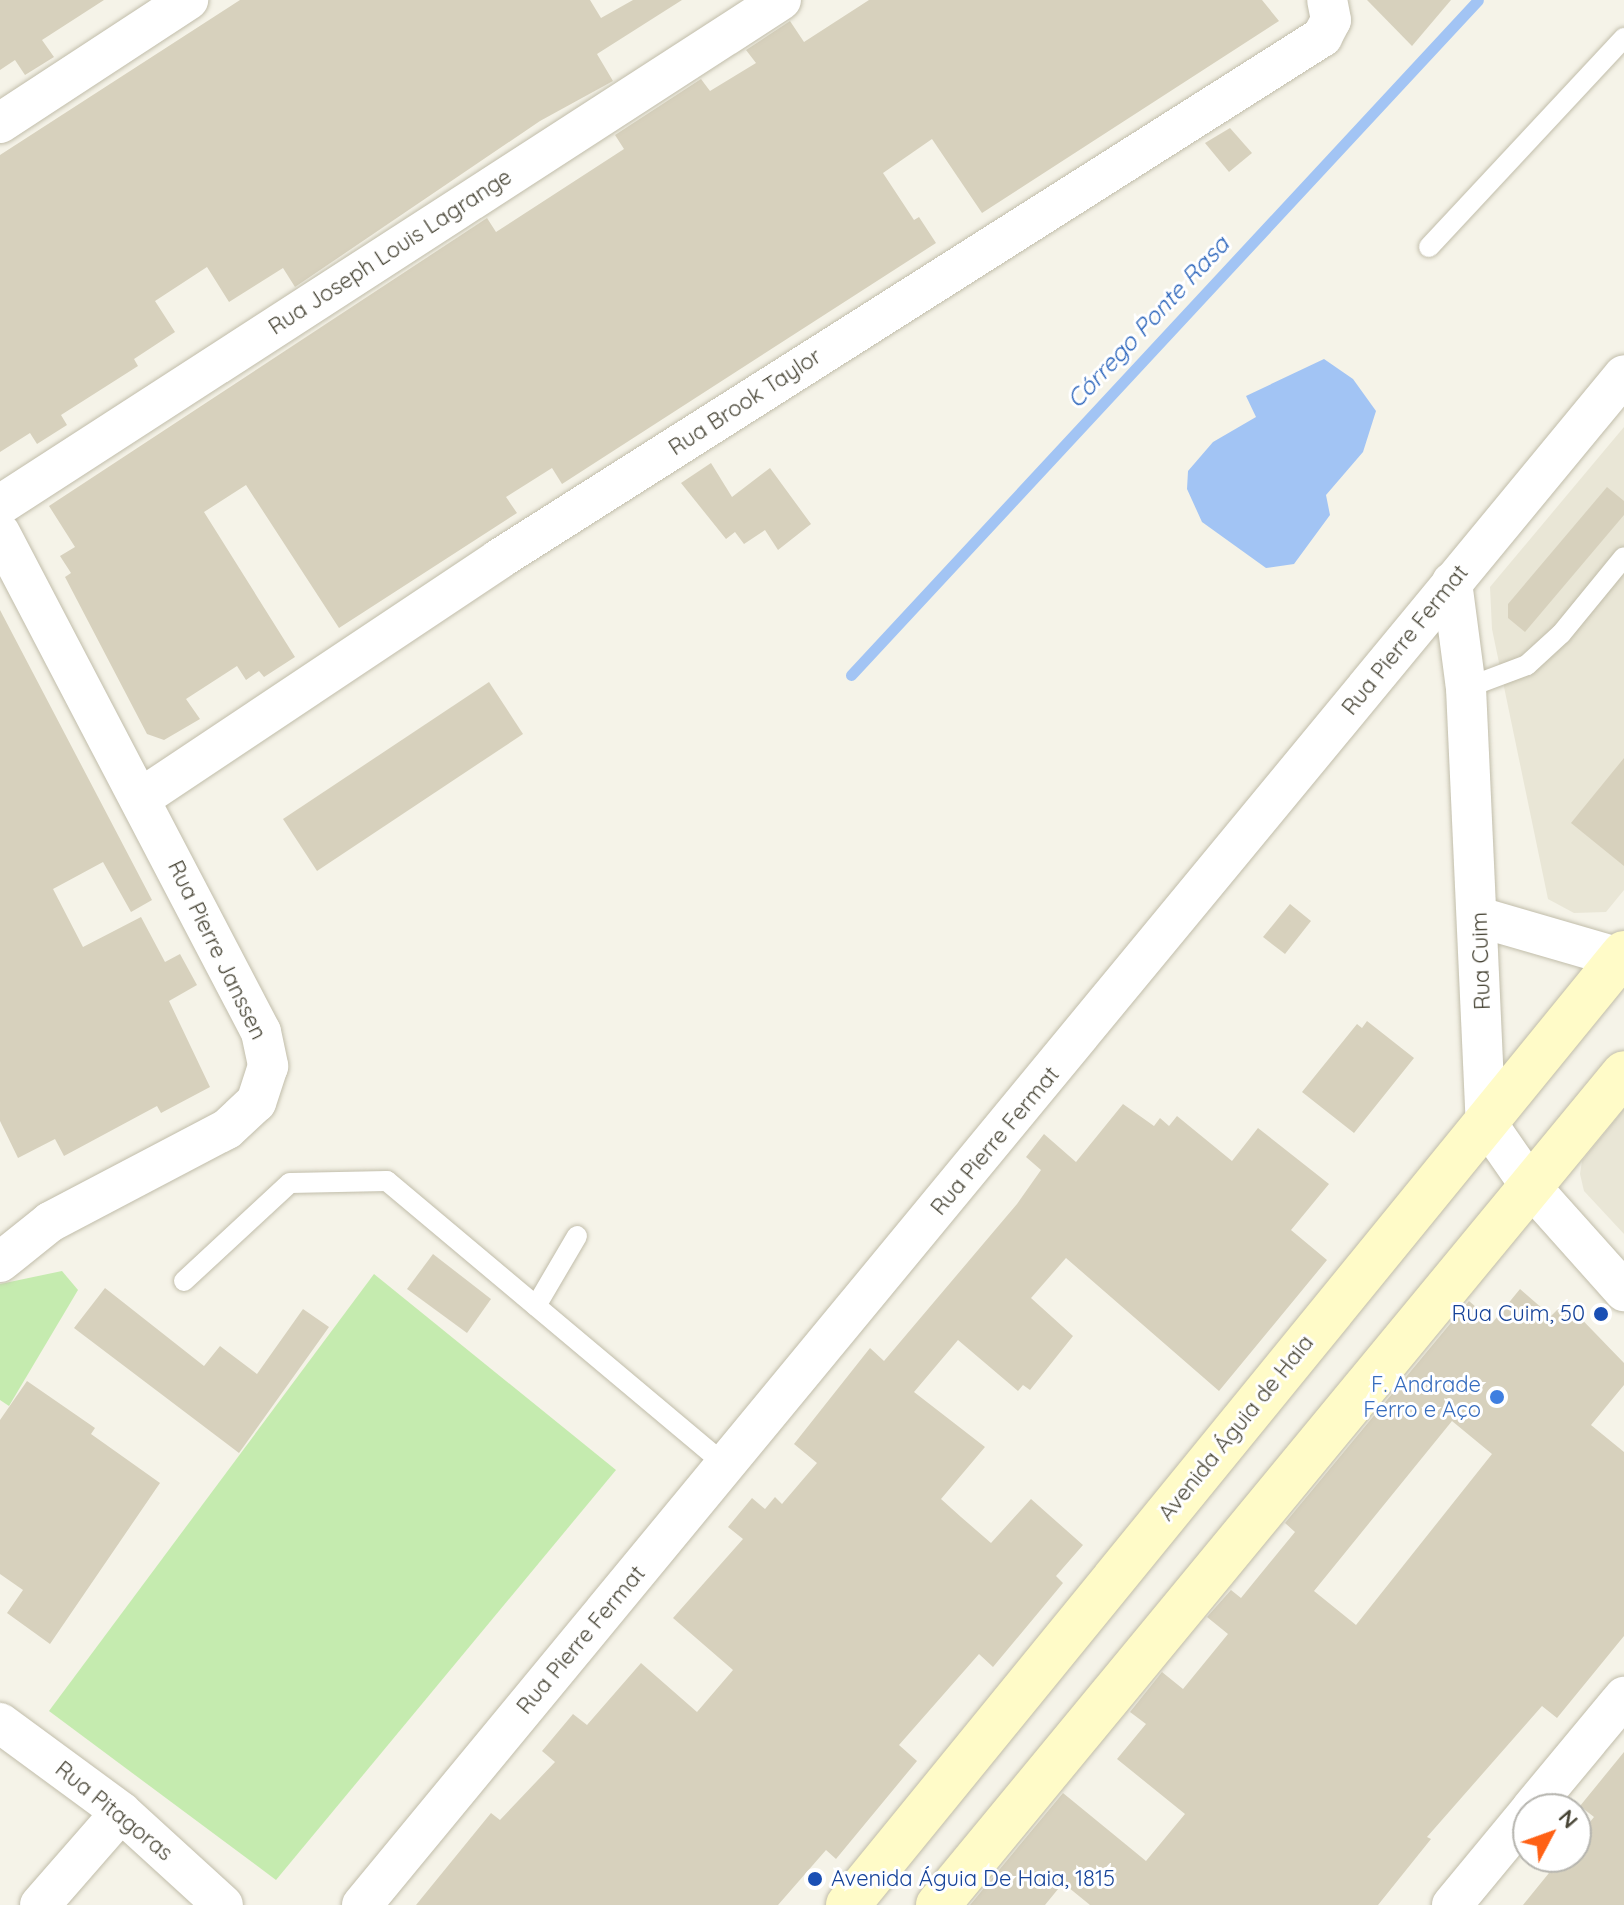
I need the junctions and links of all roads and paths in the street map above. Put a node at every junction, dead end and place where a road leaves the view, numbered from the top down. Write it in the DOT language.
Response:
graph roads {
  1 [pos="188,0"];
  2 [pos="781,0"];
  3 [pos="1327,0"];
  4 [pos="1624,38"];
  5 [pos="0,123"];
  6 [pos="1429,247"];
  7 [pos="1624,375"];
  8 [pos="0,505"];
  9 [pos="0,533"];
  10 [pos="1624,557"];
  11 [pos="1452,582"];
  12 [pos="1466,688"];
  13 [pos="141,798"];
  14 [pos="1479,917"];
  15 [pos="1622,955"];
  16 [pos="1624,1073"];
  17 [pos="1486,1122"];
  18 [pos="1531,1187"];
  19 [pos="577,1236"];
  20 [pos="1,1258"];
  21 [pos="184,1281"];
  22 [pos="1624,1291"];
  23 [pos="536,1306"];
  24 [pos="726,1465"];
  25 [pos="1624,1697"];
  26 [pos="0,1723"];
  27 [pos="1545,1793"];
  28 [pos="121,1812"];
  29 [pos="1512,1833"];
  30 [pos="40,1905"];
  31 [pos="223,1905"];
  32 [pos="362,1905"];
  33 [pos="848,1905"];
  34 [pos="938,1905"];
  35 [pos="1452,1905"];
  1 -- 5 [label="street"];
  2 -- 8 [label="street, Rua Joseph Louis Lagrange"];
  3 -- 13 [label="street, Rua Brook Taylor"];
  4 -- 6 [label="lane"];
  7 -- 11 [label="street, Rua Pierre Fermat"];
  9 -- 13 [label="street, Rua Pierre Janssen"];
  10 -- 12 [label="lane"];
  11 -- 12 [label="street, Rua Cuim"];
  11 -- 24 [label="street, Rua Pierre Fermat"];
  12 -- 14 [label="street, Rua Cuim"];
  13 -- 20 [label="street, Rua Pierre Janssen"];
  14 -- 15 [label="street"];
  14 -- 17 [label="street, Rua Cuim"];
  15 -- 17 [label="main road, Avenida Águia de Haia"];
  16 -- 18 [label="main road"];
  17 -- 18 [label="street"];
  17 -- 33 [label="main road, Avenida Águia de Haia"];
  18 -- 22 [label="street"];
  18 -- 34 [label="main road"];
  19 -- 23 [label="lane"];
  21 -- 23 [label="lane"];
  23 -- 24 [label="lane"];
  24 -- 32 [label="street, Rua Pierre Fermat"];
  25 -- 27 [label="street"];
  26 -- 28 [label="street, Rua Pitagoras"];
  28 -- 30 [label="street"];
  28 -- 31 [label="street, Rua Pitagoras"];
  29 -- 35 [label="street"];
}
